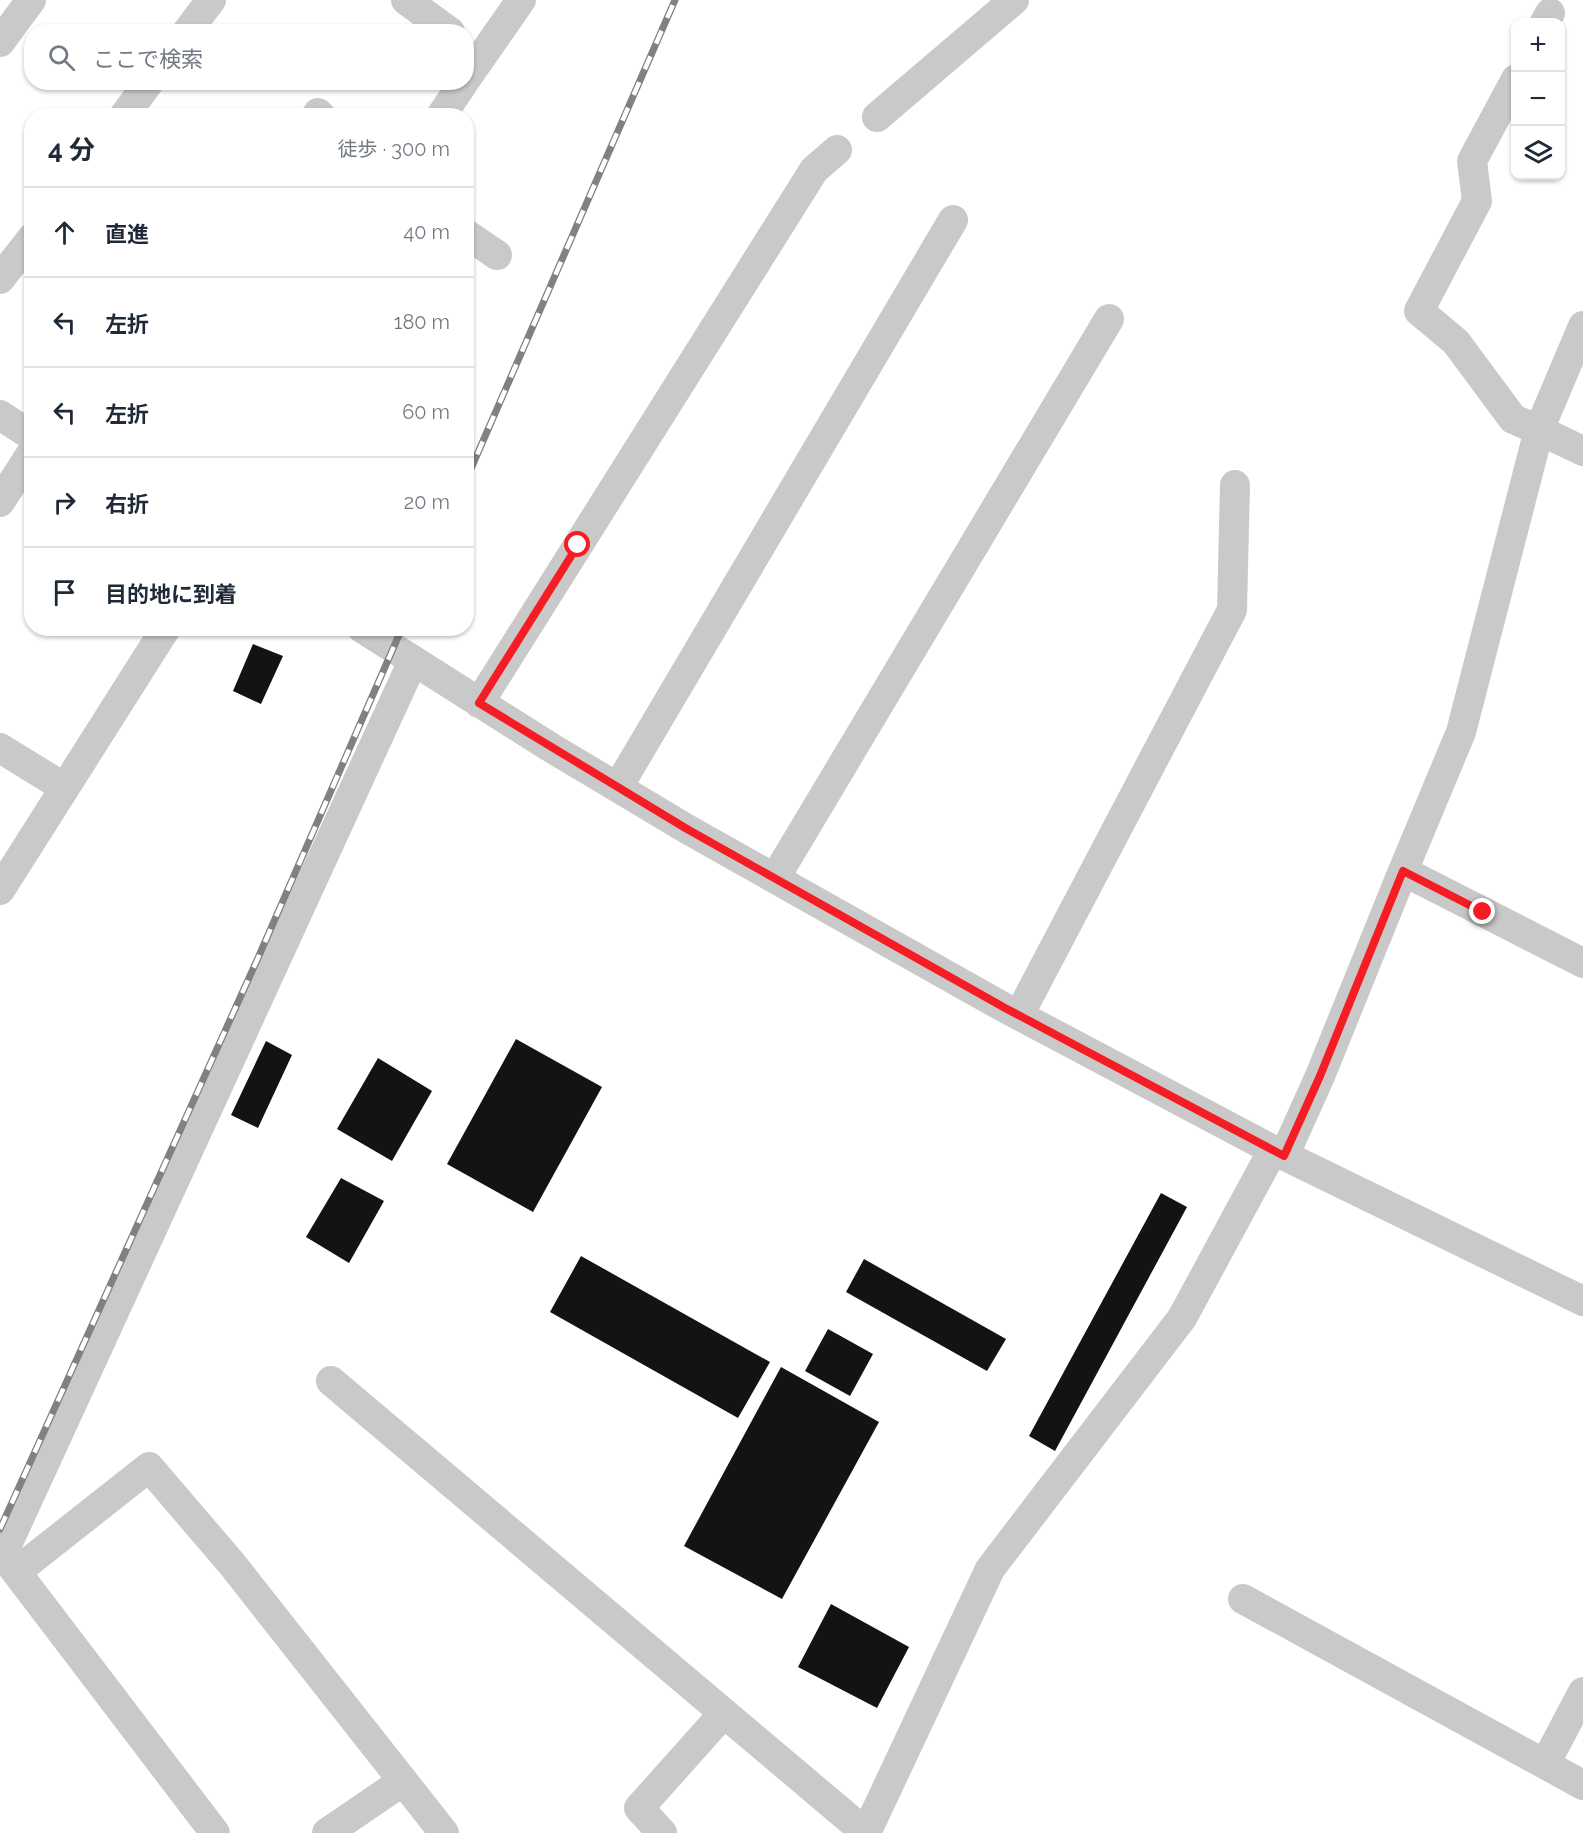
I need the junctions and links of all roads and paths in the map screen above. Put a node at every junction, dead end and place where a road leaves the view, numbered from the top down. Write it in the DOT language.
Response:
graph roads {
  1 [pos="31,0"];
  2 [pos="211,0"];
  3 [pos="406,0"];
  4 [pos="521,0"];
  5 [pos="1014,0"];
  6 [pos="193,24"];
  7 [pos="439,24"];
  8 [pos="0,42"];
  9 [pos="475,49"];
  10 [pos="1511,87"];
  11 [pos="143,90"];
  12 [pos="459,90"];
  13 [pos="130,108"];
  14 [pos="446,108"];
  15 [pos="877,117"];
  16 [pos="837,150"];
  17 [pos="953,220"];
  18 [pos="474,239"];
  19 [pos="24,248"];
  20 [pos="497,255"];
  21 [pos="0,279"];
  22 [pos="1109,319"];
  23 [pos="1583,326"];
  24 [pos="0,414"];
  25 [pos="24,430"];
  26 [pos="1539,430"];
  27 [pos="1583,451"];
  28 [pos="24,464"];
  29 [pos="1234,485"];
  30 [pos="0,502"];
  31 [pos="161,636"];
  32 [pos="374,636"];
  33 [pos="413,661"];
  34 [pos="479,703"];
  35 [pos="0,748"];
  36 [pos="618,787"];
  37 [pos="65,788"];
  38 [pos="1403,871"];
  39 [pos="775,878"];
  40 [pos="0,890"];
  41 [pos="1583,963"];
  42 [pos="1019,1015"];
  43 [pos="1278,1153"];
  44 [pos="1583,1301"];
  45 [pos="331,1380"];
  46 [pos="6,1562"];
  47 [pos="1243,1599"];
  48 [pos="1583,1692"];
  49 [pos="724,1713"];
  50 [pos="1545,1764"];
  51 [pos="403,1781"];
  52 [pos="1583,1785"];
  53 [pos="215,1833"];
  54 [pos="327,1833"];
  55 [pos="444,1833"];
  56 [pos="662,1833"];
  1 -- 8 [label="street"];
  2 -- 6 [label="street"];
  3 -- 7 [label="street"];
  4 -- 9 [label="street"];
  5 -- 15 [label="street"];
  10 -- 26 [label="street"];
  11 -- 13 [label="street"];
  12 -- 14 [label="street"];
  16 -- 34 [label="street"];
  17 -- 36 [label="street"];
  18 -- 20 [label="street"];
  19 -- 21 [label="street"];
  22 -- 39 [label="street"];
  23 -- 26 [label="street"];
  24 -- 25 [label="street"];
  26 -- 27 [label="street"];
  26 -- 38 [label="street"];
  28 -- 30 [label="street"];
  29 -- 42 [label="street"];
  31 -- 37 [label="street"];
  32 -- 33 [label="street"];
  33 -- 34 [label="street"];
  33 -- 46 [label="street"];
  34 -- 36 [label="street"];
  35 -- 37 [label="street"];
  36 -- 39 [label="street"];
  37 -- 40 [label="street"];
  38 -- 41 [label="street"];
  38 -- 43 [label="street"];
  39 -- 42 [label="street"];
  42 -- 43 [label="street"];
  43 -- 44 [label="street"];
  43 -- 49 [label="street"];
  45 -- 49 [label="street"];
  46 -- 51 [label="street"];
  46 -- 53 [label="street"];
  47 -- 50 [label="street"];
  48 -- 50 [label="street"];
  49 -- 56 [label="street"];
  50 -- 52 [label="street"];
  51 -- 54 [label="street"];
  51 -- 55 [label="street"];
}
